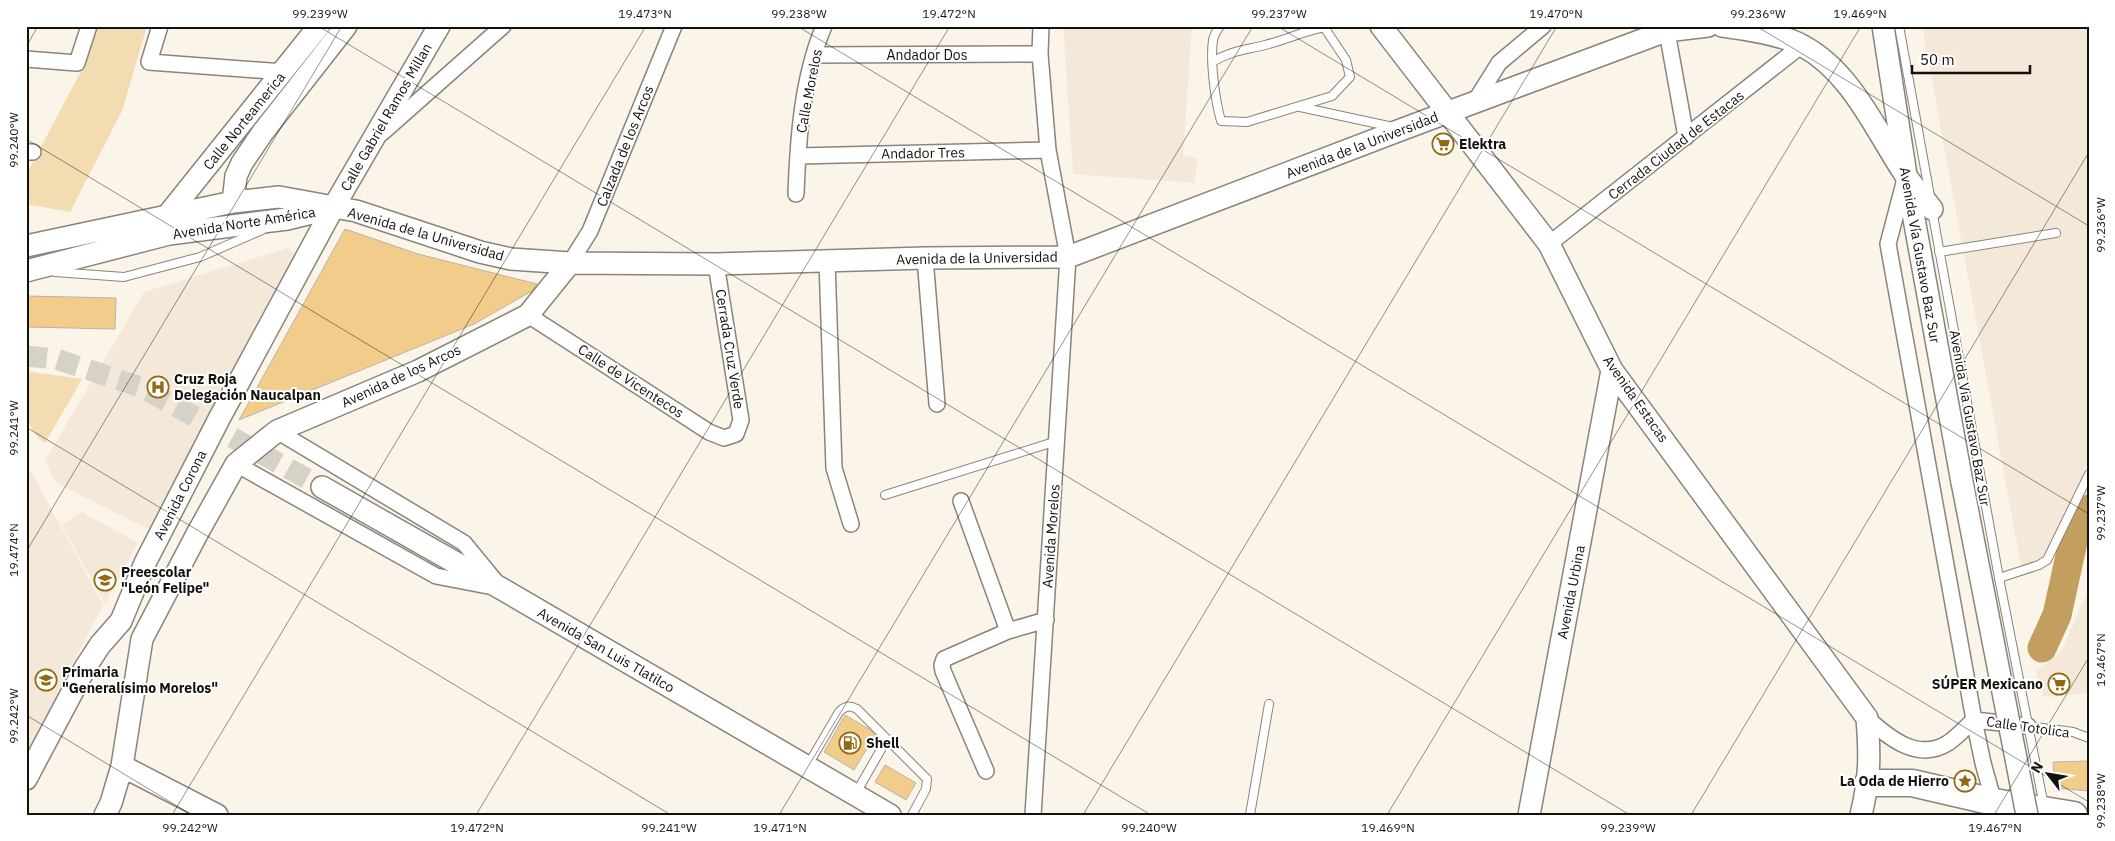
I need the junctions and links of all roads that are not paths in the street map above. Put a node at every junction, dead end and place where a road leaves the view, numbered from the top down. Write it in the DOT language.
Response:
graph roads {
  1 [pos="89,26"];
  2 [pos="160,26"];
  3 [pos="319,26"];
  4 [pos="346,26"];
  5 [pos="439,26"];
  6 [pos="503,26"];
  7 [pos="674,26"];
  8 [pos="824,26"];
  9 [pos="1041,26"];
  10 [pos="1220,26"];
  11 [pos="1381,26"];
  12 [pos="1543,26"];
  13 [pos="1708,26"];
  14 [pos="1722,26"];
  15 [pos="1883,26"];
  16 [pos="1899,26"];
  17 [pos="1666,29"];
  18 [pos="1802,45"];
  19 [pos="1040,54"];
  20 [pos="814,55"];
  21 [pos="26,60"];
  22 [pos="1214,62"];
  23 [pos="284,72"];
  24 [pos="1474,103"];
  25 [pos="1298,106"];
  26 [pos="1446,114"];
  27 [pos="1403,129"];
  28 [pos="1686,137"];
  29 [pos="372,142"];
  30 [pos="1048,150"];
  31 [pos="798,156"];
  32 [pos="1906,175"];
  33 [pos="796,194"];
  34 [pos="233,202"];
  35 [pos="333,208"];
  36 [pos="1932,209"];
  37 [pos="167,216"];
  38 [pos="287,219"];
  39 [pos="2056,232"];
  40 [pos="1549,244"];
  41 [pos="26,246"];
  42 [pos="1939,252"];
  43 [pos="1068,257"];
  44 [pos="925,258"];
  45 [pos="827,261"];
  46 [pos="570,263"];
  47 [pos="716,264"];
  48 [pos="28,270"];
  49 [pos="528,316"];
  50 [pos="1612,370"];
  51 [pos="936,404"];
  52 [pos="278,431"];
  53 [pos="736,434"];
  54 [pos="1057,440"];
  55 [pos="236,464"];
  56 [pos="2089,474"];
  57 [pos="1962,482"];
  58 [pos="322,487"];
  59 [pos="885,495"];
  60 [pos="961,501"];
  61 [pos="851,524"];
  62 [pos="1999,578"];
  63 [pos="502,589"];
  64 [pos="1046,620"];
  65 [pos="121,621"];
  66 [pos="1008,631"];
  67 [pos="142,639"];
  68 [pos="1269,704"];
  69 [pos="1867,718"];
  70 [pos="1974,720"];
  71 [pos="2028,726"];
  72 [pos="887,738"];
  73 [pos="2089,738"];
  74 [pos="122,766"];
  75 [pos="807,767"];
  76 [pos="986,771"];
  77 [pos="26,779"];
  78 [pos="1868,783"];
  79 [pos="855,795"];
  80 [pos="1996,808"];
  81 [pos="2036,812"];
  82 [pos="1865,814"];
  83 [pos="105,815"];
  84 [pos="217,815"];
  85 [pos="890,815"];
  86 [pos="912,815"];
  87 [pos="1033,815"];
  88 [pos="1250,815"];
  89 [pos="1529,815"];
  90 [pos="2074,815"];
  1 -- 21 [label="street"];
  2 -- 23 [label="street"];
  3 -- 23 [label="main road, Calle Norteamerica"];
  4 -- 34 [label="main road, Calle Norteamerica"];
  5 -- 29 [label="main road, Calle Gabriel Ramos Millan"];
  6 -- 29 [label="street"];
  7 -- 46 [label="street, Calzada de los Arcos"];
  8 -- 20 [label="street, Calle Morelos"];
  9 -- 19 [label="street, Avenida Morelos"];
  10 -- 22 [label="lane"];
  11 -- 26 [label="main road, Avenida Estacas"];
  12 -- 24 [label="street"];
  13 -- 17 [label="main road, Avenida de la Universidad"];
  14 -- 18 [label="main road"];
  15 -- 32 [label="main road, Avenida Vía Gustavo Baz Sur"];
  16 -- 36 [label="lane, Avenida Via Gustavo Baz Sur"];
  17 -- 24 [label="main road, Avenida de la Universidad"];
  17 -- 28 [label="street"];
  18 -- 28 [label="street, Cerrada Ciudad de Estacas"];
  18 -- 32 [label="main road"];
  19 -- 20 [label="street, Andador Dos"];
  19 -- 30 [label="street, Avenida Morelos"];
  20 -- 31 [label="street, Calle Morelos"];
  22 -- 25 [label="lane"];
  22 -- 25 [label="lane"];
  23 -- 37 [label="main road, Calle Norteamerica"];
  24 -- 26 [label="main road, Avenida de la Universidad"];
  25 -- 27 [label="lane"];
  26 -- 27 [label="main road, Avenida de la Universidad"];
  26 -- 40 [label="main road, Avenida Estacas"];
  27 -- 43 [label="main road, Avenida de la Universidad"];
  28 -- 40 [label="street, Cerrada Ciudad de Estacas"];
  29 -- 35 [label="main road, Calle Gabriel Ramos Millan"];
  30 -- 31 [label="street, Andador Tres"];
  30 -- 43 [label="street, Avenida Morelos"];
  31 -- 33 [label="street, Calle Morelos"];
  32 -- 36 [label="main road"];
  32 -- 57 [label="main road, Avenida Vía Gustavo Baz Sur"];
  32 -- 70 [label="street"];
  34 -- 35 [label="main road, Avenida Norte América"];
  34 -- 37 [label="main road, Avenida Norte América"];
  35 -- 38 [label="main road, Avenida Norte América"];
  35 -- 46 [label="main road, Avenida de la Universidad"];
  35 -- 65 [label="main road, Avenida Corona"];
  36 -- 42 [label="lane, Avenida Via Gustavo Baz Sur"];
  37 -- 41 [label="main road, Avenida Norte América"];
  38 -- 48 [label="main road, Avenida Norte América"];
  38 -- 48 [label="lane"];
  39 -- 42 [label="lane"];
  40 -- 50 [label="main road, Avenida Estacas"];
  42 -- 62 [label="lane, Avenida Via Gustavo Baz Sur"];
  43 -- 44 [label="main road, Avenida de la Universidad"];
  43 -- 54 [label="street, Avenida Morelos"];
  44 -- 45 [label="main road, Avenida de la Universidad"];
  44 -- 51 [label="street"];
  45 -- 47 [label="main road, Avenida de la Universidad"];
  45 -- 61 [label="street"];
  46 -- 47 [label="main road, Avenida de la Universidad"];
  46 -- 49 [label="main road, Avenida de los Arcos"];
  47 -- 53 [label="street, Cerrada Cruz Verde"];
  49 -- 52 [label="main road, Avenida de los Arcos"];
  49 -- 53 [label="street, Calle de Vicentecos"];
  50 -- 69 [label="main road, Avenida Estacas"];
  50 -- 89 [label="main road, Avenida Urbina"];
  52 -- 55 [label="main road, Avenida de los Arcos"];
  52 -- 63 [label="street"];
  54 -- 59 [label="lane"];
  54 -- 64 [label="street, Avenida Morelos"];
  55 -- 63 [label="street"];
  55 -- 67 [label="main road, Avenida de los Arcos"];
  56 -- 62 [label="lane"];
  57 -- 81 [label="main road, Avenida Via Gustavo Baz Sur, bridge"];
  58 -- 63 [label="main road, Avenida San Luis Tlatilco"];
  60 -- 66 [label="street"];
  62 -- 71 [label="lane, Avenida Via Gustavo Baz Sur"];
  63 -- 75 [label="main road, Avenida San Luis Tlatilco"];
  64 -- 66 [label="street"];
  64 -- 87 [label="street, Avenida Morelos"];
  65 -- 67 [label="main road"];
  65 -- 77 [label="main road, Avenida Corona"];
  66 -- 76 [label="street"];
  67 -- 74 [label="main road, Avenida de los Arcos"];
  68 -- 88 [label="lane"];
  69 -- 70 [label="street, Calle Totolica"];
  69 -- 78 [label="main road"];
  70 -- 71 [label="street, Calle Totolica"];
  70 -- 80 [label="street"];
  71 -- 73 [label="lane, Calle Totolica"];
  71 -- 81 [label="lane, Avenida Via Gustavo Baz Sur"];
  72 -- 75 [label="lane"];
  72 -- 79 [label="lane"];
  72 -- 86 [label="lane"];
  74 -- 83 [label="main road, Avenida de los Arcos"];
  74 -- 84 [label="main road"];
  75 -- 79 [label="main road, Avenida San Luis Tlatilco"];
  78 -- 80 [label="highway"];
  78 -- 82 [label="main road"];
  79 -- 85 [label="main road, Avenida San Luis Tlatilco"];
  80 -- 81 [label="highway"];
  81 -- 90 [label="highway"];
}
